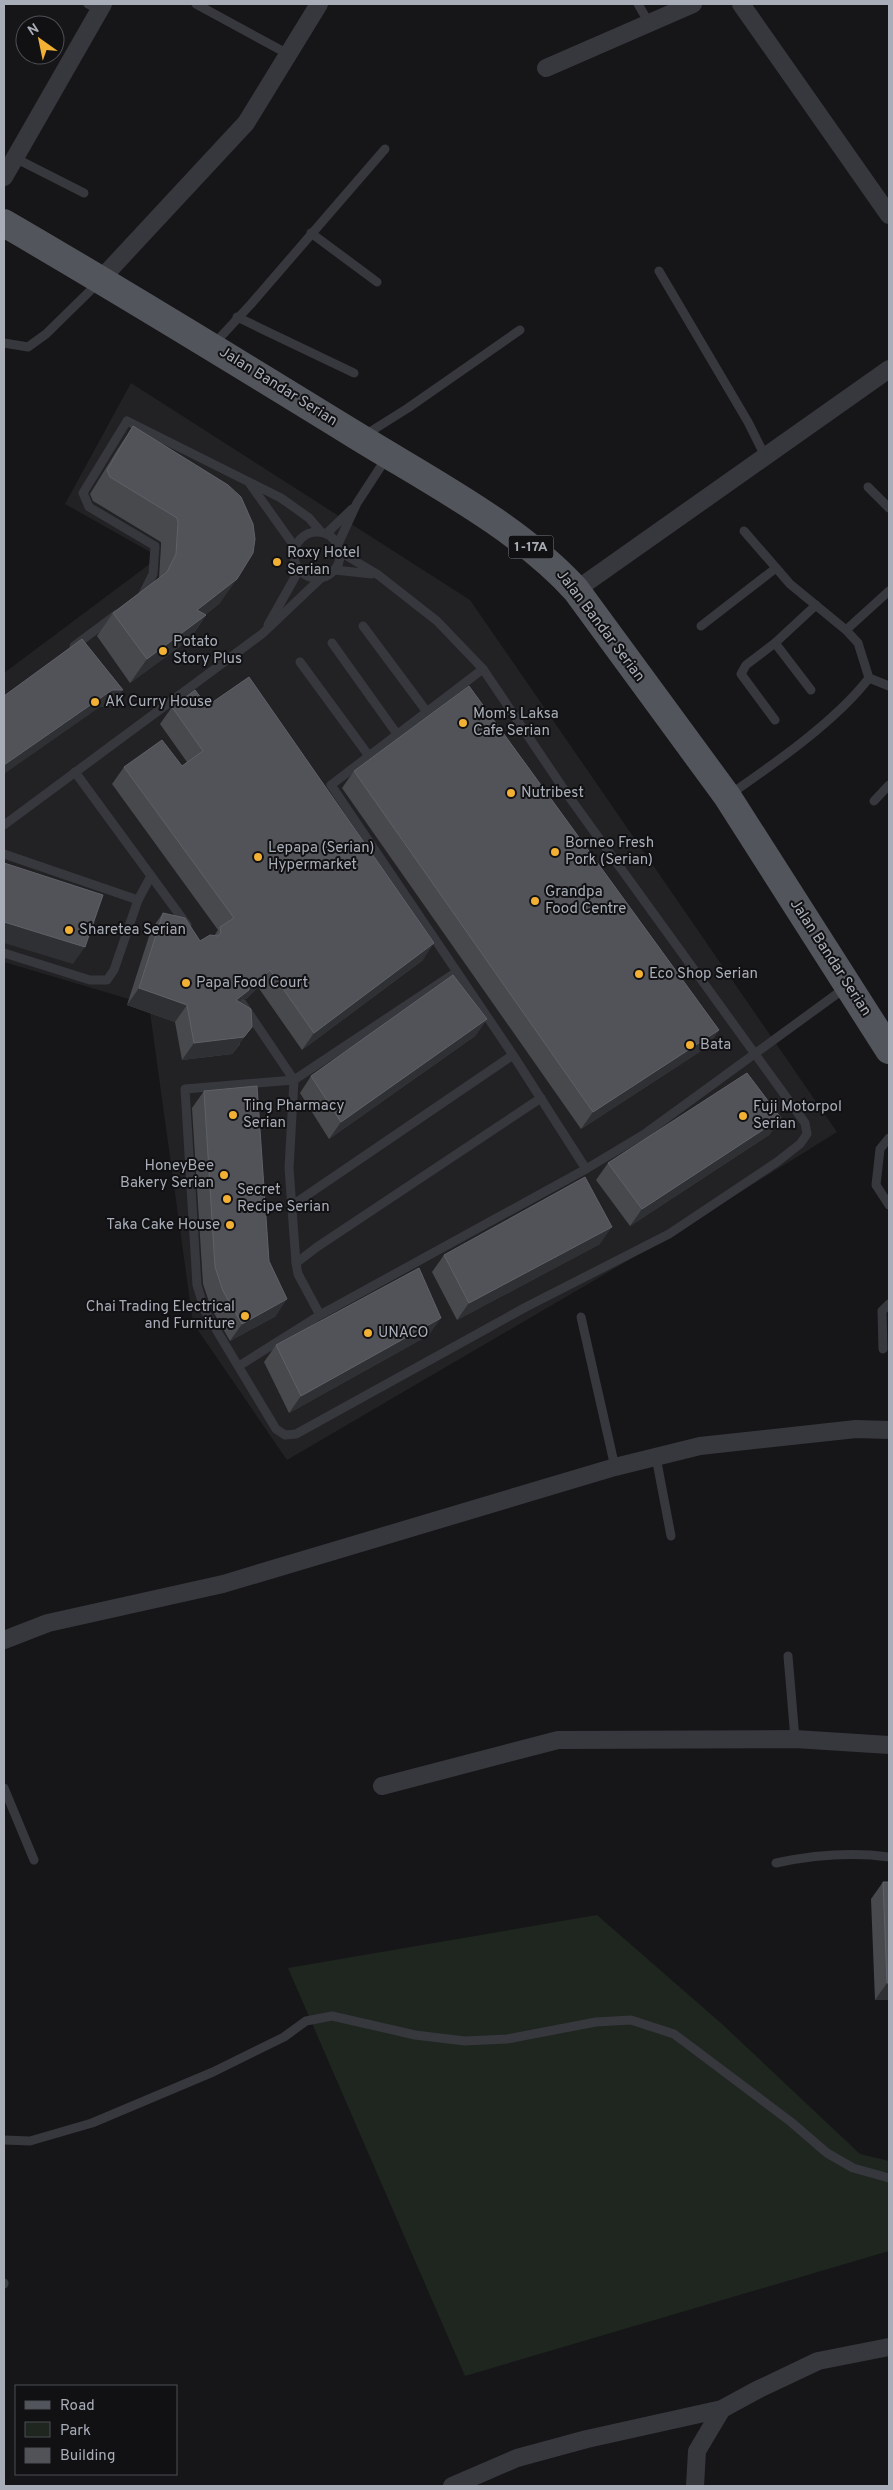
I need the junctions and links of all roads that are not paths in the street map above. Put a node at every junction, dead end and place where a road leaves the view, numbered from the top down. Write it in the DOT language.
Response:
graph roads {
  1 [pos="196,4"];
  2 [pos="319,4"];
  3 [pos="638,4"];
  4 [pos="693,4"];
  5 [pos="741,4"];
  6 [pos="97,6"];
  7 [pos="649,23"];
  8 [pos="288,54"];
  9 [pos="546,68"];
  10 [pos="384,149"];
  11 [pos="15,158"];
  12 [pos="4,177"];
  13 [pos="84,193"];
  14 [pos="889,216"];
  15 [pos="4,224"];
  16 [pos="311,233"];
  17 [pos="659,271"];
  18 [pos="102,279"];
  19 [pos="377,282"];
  20 [pos="237,317"];
  21 [pos="520,330"];
  22 [pos="4,343"];
  23 [pos="212,346"];
  24 [pos="889,369"];
  25 [pos="354,374"];
  26 [pos="360,438"];
  27 [pos="389,454"];
  28 [pos="765,456"];
  29 [pos="249,481"];
  30 [pos="868,487"];
  31 [pos="357,503"];
  32 [pos="889,508"];
  33 [pos="744,532"];
  34 [pos="324,533"];
  35 [pos="295,547"];
  36 [pos="339,548"];
  37 [pos="776,568"];
  38 [pos="300,570"];
  39 [pos="335,570"];
  40 [pos="377,574"];
  41 [pos="321,578"];
  42 [pos="576,590"];
  43 [pos="889,591"];
  44 [pos="137,599"];
  45 [pos="816,605"];
  46 [pos="121,611"];
  47 [pos="363,626"];
  48 [pos="701,626"];
  49 [pos="846,630"];
  50 [pos="262,634"];
  51 [pos="774,643"];
  52 [pos="332,644"];
  53 [pos="66,651"];
  54 [pos="300,662"];
  55 [pos="483,669"];
  56 [pos="869,678"];
  57 [pos="889,686"];
  58 [pos="811,690"];
  59 [pos="427,712"];
  60 [pos="776,720"];
  61 [pos="398,734"];
  62 [pos="369,756"];
  63 [pos="75,772"];
  64 [pos="889,784"];
  65 [pos="727,796"];
  66 [pos="874,801"];
  67 [pos="4,825"];
  68 [pos="4,854"];
  69 [pos="151,876"];
  70 [pos="138,900"];
  71 [pos="192,932"];
  72 [pos="4,953"];
  73 [pos="455,973"];
  74 [pos="848,986"];
  75 [pos="242,1002"];
  76 [pos="889,1050"];
  77 [pos="757,1054"];
  78 [pos="513,1055"];
  79 [pos="294,1080"];
  80 [pos="541,1098"];
  81 [pos="889,1138"];
  82 [pos="586,1169"];
  83 [pos="889,1205"];
  84 [pos="291,1206"];
  85 [pos="296,1263"];
  86 [pos="889,1304"];
  87 [pos="320,1315"];
  88 [pos="582,1317"];
  89 [pos="883,1349"];
  90 [pos="239,1366"];
  91 [pos="889,1430"];
  92 [pos="656,1456"];
  93 [pos="615,1467"];
  94 [pos="671,1536"];
  95 [pos="4,1640"];
  96 [pos="788,1656"];
  97 [pos="795,1739"];
  98 [pos="889,1745"];
  99 [pos="382,1786"];
  100 [pos="4,1788"];
  101 [pos="889,1857"];
  102 [pos="34,1860"];
  103 [pos="776,1863"];
  104 [pos="4,2140"];
  105 [pos="889,2178"];
  106 [pos="889,2347"];
  107 [pos="722,2410"];
  108 [pos="452,2486"];
  109 [pos="694,2486"];
  1 -- 8 [label="lane"];
  2 -- 8 [label="street"];
  3 -- 7 [label="lane"];
  4 -- 7 [label="street"];
  5 -- 14 [label="street"];
  6 -- 11 [label="street"];
  7 -- 9 [label="street"];
  8 -- 18 [label="street"];
  10 -- 16 [label="lane"];
  11 -- 12 [label="street"];
  11 -- 13 [label="lane"];
  15 -- 18 [label="main road, Jalan Bandar Serian / 1-17A"];
  16 -- 19 [label="lane"];
  16 -- 20 [label="lane"];
  17 -- 28 [label="lane"];
  18 -- 22 [label="lane"];
  18 -- 23 [label="main road, Jalan Bandar Serian / 1-17A"];
  20 -- 23 [label="lane"];
  20 -- 25 [label="lane"];
  21 -- 26 [label="lane"];
  23 -- 26 [label="main road, Jalan Bandar Serian / 1-17A"];
  24 -- 28 [label="street"];
  26 -- 27 [label="main road, Jalan Bandar Serian / 1-17A"];
  27 -- 31 [label="lane"];
  27 -- 42 [label="main road, Jalan Bandar Serian / 1-17A"];
  28 -- 42 [label="street"];
  29 -- 34 [label="lane"];
  29 -- 35 [label="lane"];
  29 -- 44 [label="lane"];
  30 -- 32 [label="lane"];
  31 -- 34 [label="lane"];
  31 -- 36 [label="lane"];
  33 -- 37 [label="lane"];
  34 -- 35 [label="lane"];
  34 -- 36 [label="lane"];
  35 -- 38 [label="lane"];
  36 -- 39 [label="lane"];
  36 -- 40 [label="lane"];
  37 -- 45 [label="lane"];
  37 -- 48 [label="lane"];
  38 -- 41 [label="lane"];
  38 -- 50 [label="lane"];
  39 -- 40 [label="lane"];
  39 -- 41 [label="lane"];
  40 -- 55 [label="lane"];
  41 -- 50 [label="lane"];
  42 -- 65 [label="main road, Jalan Bandar Serian / 1-17A"];
  43 -- 49 [label="lane"];
  45 -- 49 [label="lane"];
  45 -- 51 [label="lane"];
  46 -- 53 [label="lane"];
  47 -- 59 [label="lane"];
  49 -- 56 [label="lane"];
  50 -- 63 [label="lane"];
  51 -- 58 [label="lane"];
  51 -- 60 [label="lane"];
  52 -- 61 [label="lane"];
  54 -- 62 [label="lane"];
  55 -- 59 [label="lane"];
  55 -- 77 [label="lane"];
  56 -- 57 [label="lane"];
  56 -- 65 [label="lane"];
  59 -- 61 [label="lane"];
  61 -- 62 [label="lane"];
  62 -- 73 [label="lane"];
  63 -- 67 [label="lane"];
  63 -- 69 [label="lane"];
  64 -- 66 [label="lane"];
  65 -- 74 [label="main road, Jalan Bandar Serian / 1-17A"];
  68 -- 70 [label="lane"];
  69 -- 70 [label="lane"];
  69 -- 71 [label="lane"];
  70 -- 72 [label="lane"];
  73 -- 78 [label="lane"];
  73 -- 79 [label="lane"];
  74 -- 76 [label="main road, Jalan Bandar Serian / 1-17A"];
  74 -- 77 [label="lane"];
  75 -- 79 [label="lane"];
  77 -- 82 [label="lane"];
  77 -- 90 [label="lane"];
  78 -- 80 [label="lane"];
  78 -- 84 [label="lane"];
  79 -- 84 [label="lane"];
  79 -- 90 [label="lane"];
  80 -- 82 [label="lane"];
  80 -- 85 [label="lane"];
  81 -- 83 [label="lane"];
  82 -- 87 [label="lane"];
  84 -- 85 [label="lane"];
  85 -- 87 [label="lane"];
  86 -- 89 [label="lane"];
  87 -- 90 [label="lane"];
  88 -- 93 [label="lane"];
  91 -- 92 [label="street"];
  92 -- 93 [label="street"];
  92 -- 94 [label="lane"];
  93 -- 95 [label="street"];
  96 -- 97 [label="lane"];
  97 -- 98 [label="street"];
  97 -- 99 [label="street"];
  100 -- 102 [label="lane"];
  101 -- 103 [label="lane"];
  104 -- 105 [label="lane"];
  106 -- 107 [label="street"];
  107 -- 108 [label="street"];
  107 -- 109 [label="street"];
}
